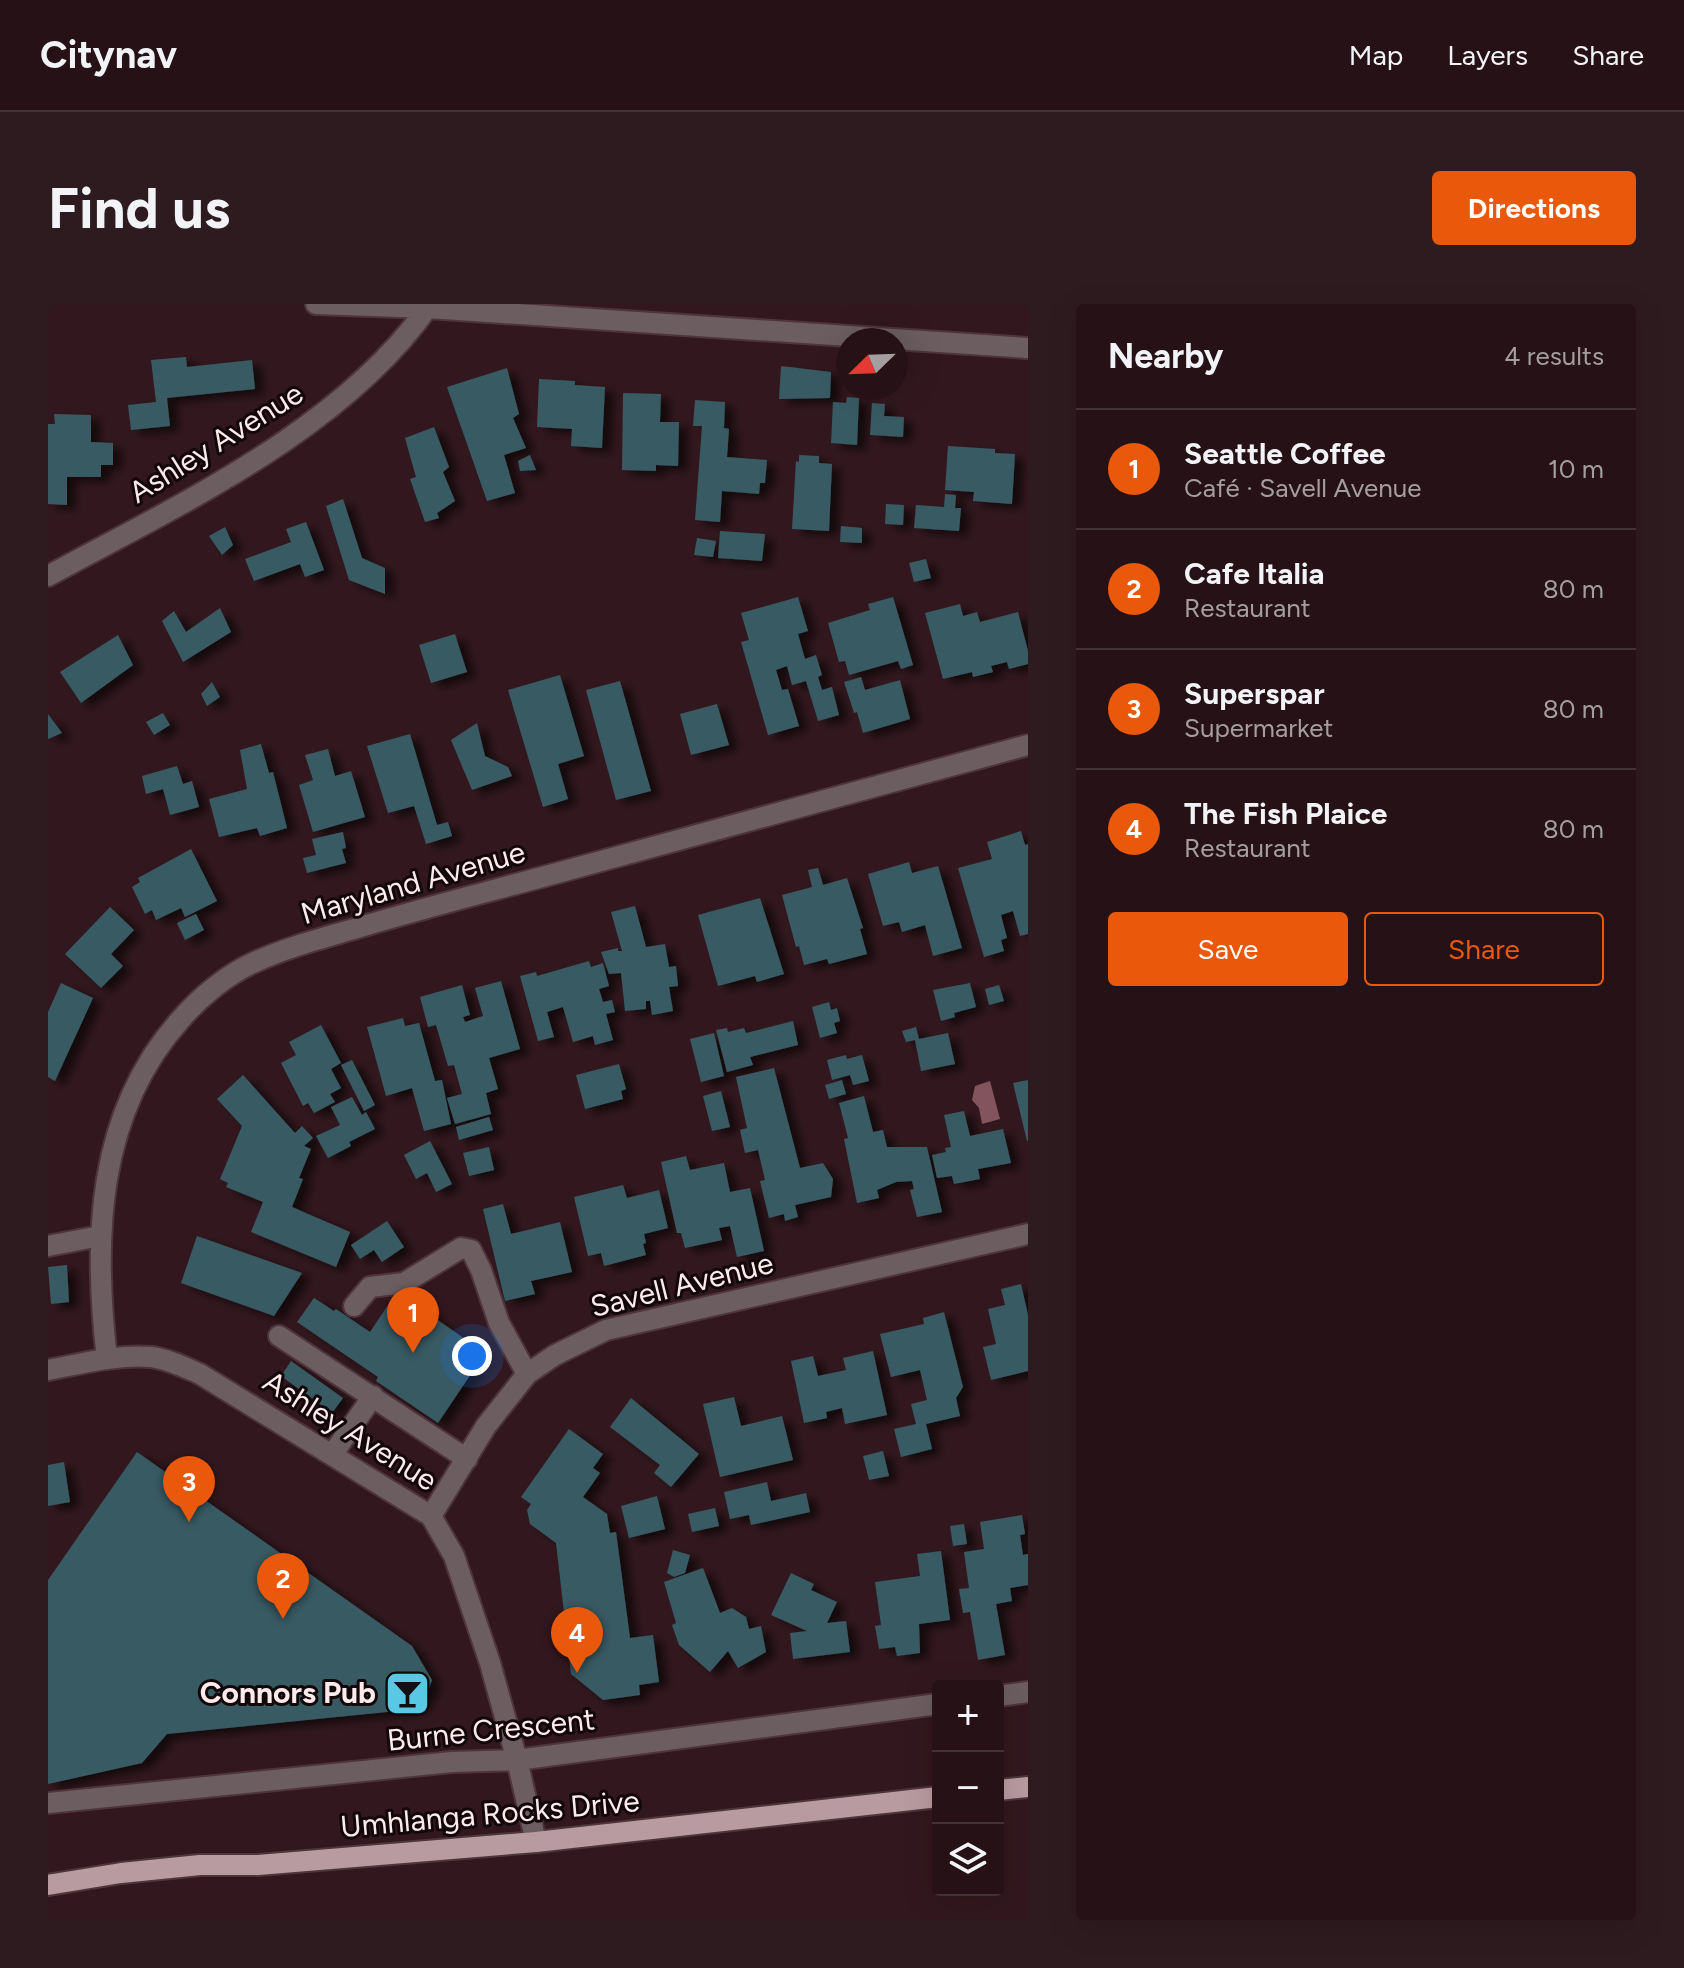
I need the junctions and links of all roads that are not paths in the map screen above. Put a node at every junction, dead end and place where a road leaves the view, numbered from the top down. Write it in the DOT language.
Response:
graph roads {
  1 [pos="316,304"];
  2 [pos="429,306"];
  3 [pos="1028,348"];
  4 [pos="48,576"];
  5 [pos="1028,745"];
  6 [pos="1028,1234"];
  7 [pos="100,1236"];
  8 [pos="48,1246"];
  9 [pos="354,1306"];
  10 [pos="279,1336"];
  11 [pos="107,1359"];
  12 [pos="48,1370"];
  13 [pos="527,1374"];
  14 [pos="373,1396"];
  15 [pos="332,1455"];
  16 [pos="467,1459"];
  17 [pos="431,1516"];
  18 [pos="1028,1692"];
  19 [pos="1004,1695"];
  20 [pos="932,1705"];
  21 [pos="517,1760"];
  22 [pos="1028,1787"];
  23 [pos="1004,1789"];
  24 [pos="932,1798"];
  25 [pos="48,1803"];
  26 [pos="536,1842"];
  27 [pos="48,1885"];
  1 -- 2 [label="street"];
  2 -- 3 [label="street"];
  2 -- 4 [label="street, Ashley Avenue"];
  5 -- 7 [label="street, Maryland Avenue"];
  6 -- 13 [label="street, Savell Avenue"];
  7 -- 8 [label="street"];
  7 -- 11 [label="street, Maryland Avenue"];
  9 -- 13 [label="street"];
  10 -- 14 [label="street"];
  11 -- 12 [label="street, Ashley Avenue"];
  11 -- 15 [label="street, Ashley Avenue"];
  13 -- 16 [label="street, Savell Avenue"];
  14 -- 15 [label="street"];
  14 -- 16 [label="street"];
  15 -- 17 [label="street, Ashley Avenue"];
  16 -- 17 [label="street, Savell Avenue"];
  17 -- 21 [label="street, Ashley Avenue"];
  18 -- 19 [label="street"];
  20 -- 21 [label="street, Burne Crescent"];
  21 -- 25 [label="street, Burne Crescent"];
  21 -- 26 [label="street, Ashley Avenue"];
  22 -- 23 [label="main road"];
  24 -- 26 [label="main road, Umhlanga Rocks Drive"];
  26 -- 27 [label="main road, Umhlanga Rocks Drive"];
}
